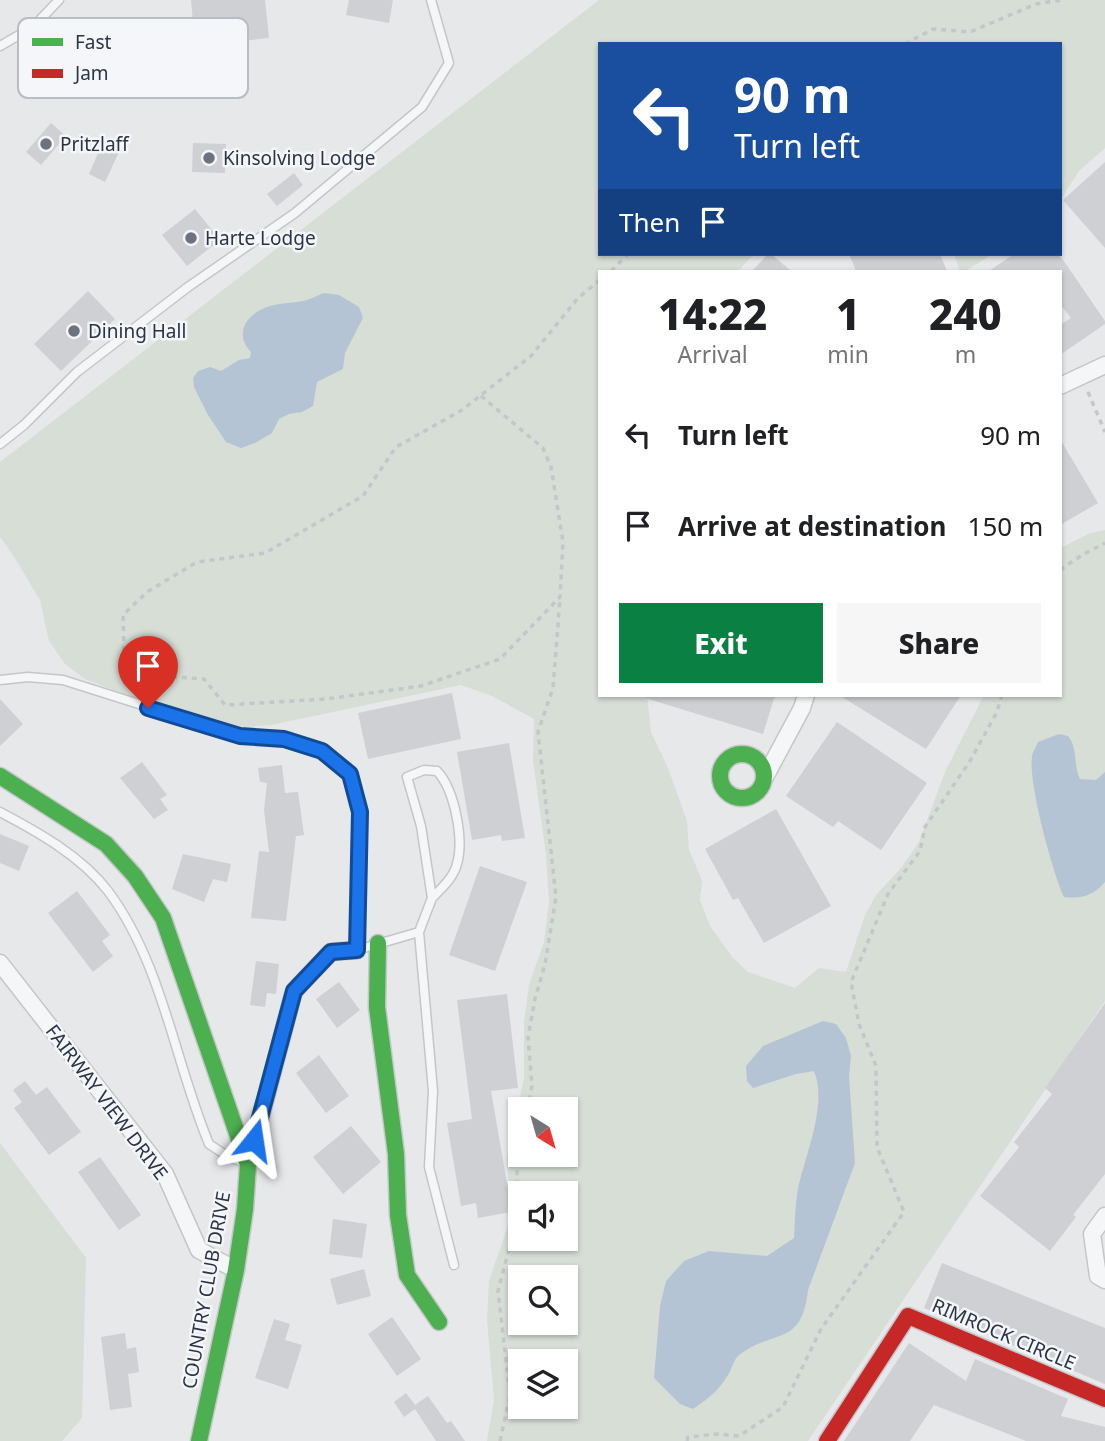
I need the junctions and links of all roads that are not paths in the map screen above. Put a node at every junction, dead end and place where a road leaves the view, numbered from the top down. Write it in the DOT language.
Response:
graph roads {
  1 [pos="59,0"];
  2 [pos="432,0"];
  3 [pos="42,18"];
  4 [pos="18,36"];
  5 [pos="0,46"];
  6 [pos="1105,365"];
  7 [pos="1062,385"];
  8 [pos="0,444"];
  9 [pos="0,680"];
  10 [pos="805,697"];
  11 [pos="0,776"];
  12 [pos="765,778"];
  13 [pos="0,812"];
  14 [pos="432,898"];
  15 [pos="419,932"];
  16 [pos="378,943"];
  17 [pos="357,950"];
  18 [pos="0,963"];
  19 [pos="248,1165"];
  20 [pos="1105,1216"];
  21 [pos="454,1265"];
  22 [pos="236,1270"];
  23 [pos="1105,1280"];
  24 [pos="439,1321"];
  25 [pos="1105,1399"];
  26 [pos="199,1441"];
  27 [pos="827,1441"];
  1 -- 3 [label="lane"];
  2 -- 8 [label="lane"];
  4 -- 5 [label="lane"];
  6 -- 7 [label="street"];
  9 -- 17 [label="lane"];
  10 -- 12 [label="street"];
  11 -- 19 [label="street, COUNTRY CLUB DRIVE"];
  13 -- 19 [label="lane"];
  14 -- 14 [label="lane"];
  14 -- 15 [label="lane"];
  15 -- 16 [label="lane"];
  15 -- 21 [label="lane"];
  16 -- 17 [label="lane"];
  16 -- 24 [label="street"];
  17 -- 19 [label="street"];
  18 -- 22 [label="street, FAIRWAY VIEW DRIVE"];
  19 -- 22 [label="street, COUNTRY CLUB DRIVE"];
  20 -- 23 [label="street"];
  22 -- 26 [label="street, COUNTRY CLUB DRIVE"];
  25 -- 27 [label="street, RIMROCK CIRCLE"];
}
